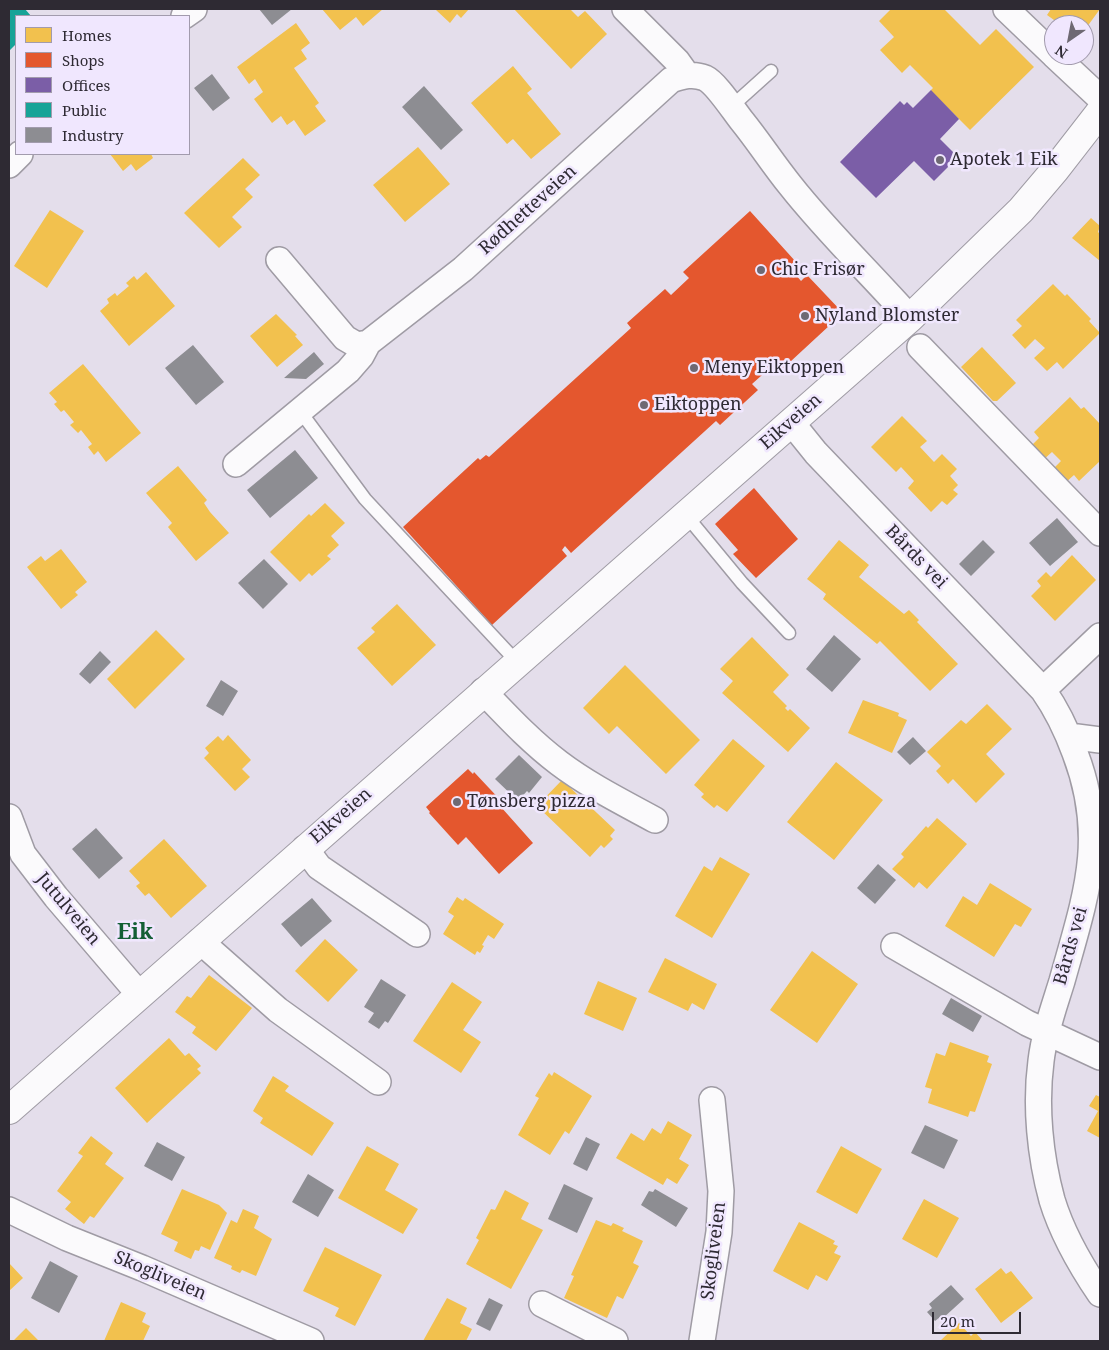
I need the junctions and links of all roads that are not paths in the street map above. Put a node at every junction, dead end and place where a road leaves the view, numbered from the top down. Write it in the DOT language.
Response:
graph roads {
  1 [pos="625,9"];
  2 [pos="1006,9"];
  3 [pos="1044,45"];
  4 [pos="1065,65"];
  5 [pos="770,71"];
  6 [pos="687,75"];
  7 [pos="1100,98"];
  8 [pos="731,107"];
  9 [pos="1100,112"];
  10 [pos="19,155"];
  11 [pos="9,165"];
  12 [pos="280,260"];
  13 [pos="910,318"];
  14 [pos="368,343"];
  15 [pos="920,347"];
  16 [pos="300,411"];
  17 [pos="791,422"];
  18 [pos="236,464"];
  19 [pos="686,514"];
  20 [pos="1100,533"];
  21 [pos="789,633"];
  22 [pos="1100,636"];
  23 [pos="517,662"];
  24 [pos="1043,690"];
  25 [pos="483,691"];
  26 [pos="1069,736"];
  27 [pos="1100,740"];
  28 [pos="9,817"];
  29 [pos="654,820"];
  30 [pos="305,848"];
  31 [pos="417,934"];
  32 [pos="200,941"];
  33 [pos="894,946"];
  34 [pos="139,994"];
  35 [pos="1047,1033"];
  36 [pos="1100,1057"];
  37 [pos="378,1082"];
  38 [pos="712,1100"];
  39 [pos="9,1110"];
  40 [pos="9,1210"];
  41 [pos="1100,1294"];
  42 [pos="542,1304"];
  43 [pos="311,1341"];
  44 [pos="615,1341"];
  45 [pos="702,1341"];
  1 -- 6 [label="street"];
  2 -- 3 [label="street"];
  4 -- 7 [label="street"];
  5 -- 8 [label="lane"];
  6 -- 8 [label="street"];
  6 -- 14 [label="street, Rødhetteveien"];
  8 -- 13 [label="street"];
  9 -- 13 [label="main road, Eikveien"];
  10 -- 11 [label="street"];
  12 -- 14 [label="street"];
  13 -- 17 [label="main road, Eikveien"];
  14 -- 16 [label="street, Rødhetteveien"];
  15 -- 20 [label="street"];
  16 -- 18 [label="street, Rødhetteveien"];
  16 -- 23 [label="lane"];
  17 -- 19 [label="main road, Eikveien"];
  17 -- 24 [label="street, Bårds vei"];
  19 -- 21 [label="lane"];
  19 -- 23 [label="main road, Eikveien"];
  22 -- 24 [label="street"];
  23 -- 25 [label="main road, Eikveien"];
  24 -- 26 [label="street, Bårds vei"];
  25 -- 29 [label="street"];
  25 -- 30 [label="main road, Eikveien"];
  26 -- 27 [label="street"];
  26 -- 35 [label="street, Bårds vei"];
  28 -- 34 [label="street, Jutulveien"];
  30 -- 31 [label="street"];
  30 -- 32 [label="main road, Eikveien"];
  32 -- 34 [label="main road, Eikveien"];
  32 -- 37 [label="street"];
  33 -- 35 [label="street"];
  34 -- 39 [label="main road, Eikveien"];
  35 -- 36 [label="street"];
  35 -- 41 [label="street, Bårds vei"];
  38 -- 45 [label="street, Skogliveien"];
  40 -- 43 [label="street, Skogliveien"];
  42 -- 44 [label="street"];
}
